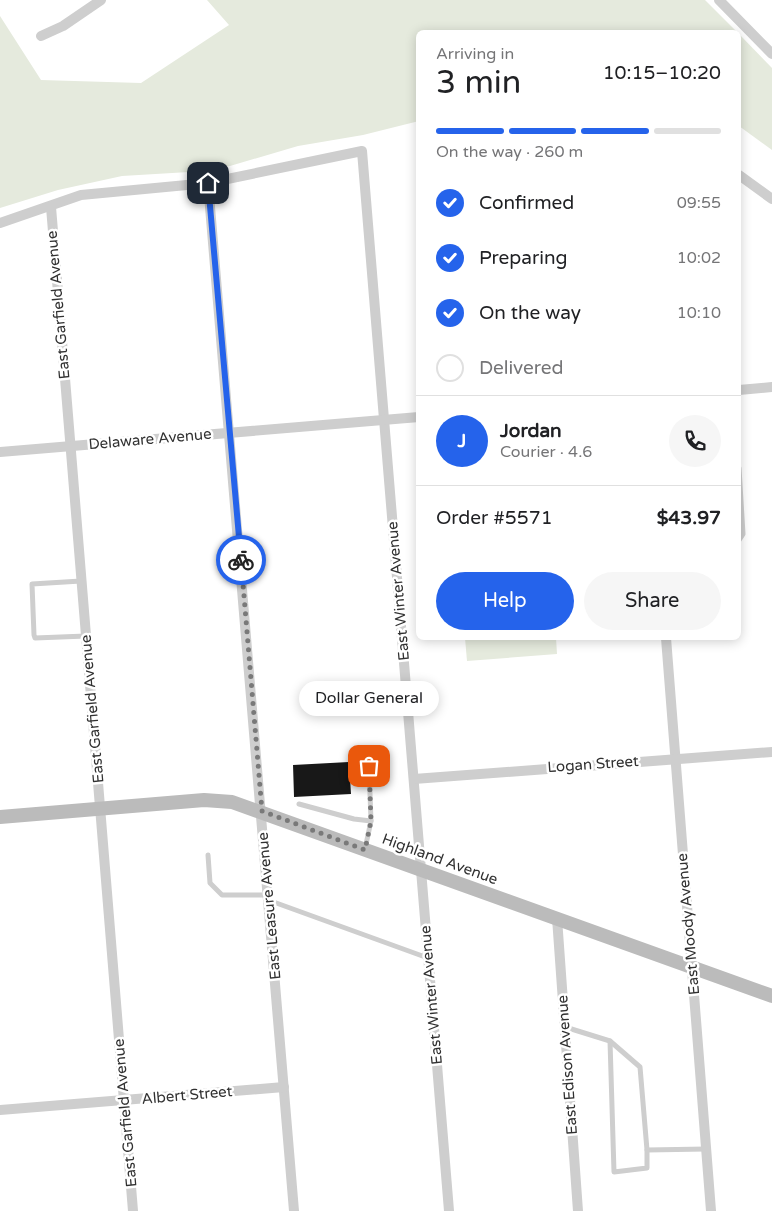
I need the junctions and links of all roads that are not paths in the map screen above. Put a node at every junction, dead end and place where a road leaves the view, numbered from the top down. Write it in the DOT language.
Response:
graph roads {
  1 [pos="101,0"];
  2 [pos="719,0"];
  3 [pos="41,36"];
  4 [pos="772,54"];
  5 [pos="741,176"];
  6 [pos="208,183"];
  7 [pos="772,199"];
  8 [pos="51,207"];
  9 [pos="0,223"];
  10 [pos="772,388"];
  11 [pos="741,390"];
  12 [pos="416,417"];
  13 [pos="384,420"];
  14 [pos="231,432"];
  15 [pos="69,446"];
  16 [pos="0,452"];
  17 [pos="741,501"];
  18 [pos="741,537"];
  19 [pos="82,580"];
  20 [pos="86,636"];
  21 [pos="666,640"];
  22 [pos="772,752"];
  23 [pos="675,760"];
  24 [pos="369,766"];
  25 [pos="414,778"];
  26 [pos="299,804"];
  27 [pos="100,808"];
  28 [pos="262,811"];
  29 [pos="0,816"];
  30 [pos="371,821"];
  31 [pos="365,850"];
  32 [pos="208,855"];
  33 [pos="421,869"];
  34 [pos="268,898"];
  35 [pos="557,918"];
  36 [pos="428,958"];
  37 [pos="692,967"];
  38 [pos="772,996"];
  39 [pos="564,1026"];
  40 [pos="610,1041"];
  41 [pos="284,1087"];
  42 [pos="124,1100"];
  43 [pos="0,1110"];
  44 [pos="706,1149"];
  45 [pos="647,1150"];
  46 [pos="133,1211"];
  47 [pos="294,1211"];
  48 [pos="449,1211"];
  49 [pos="578,1211"];
  50 [pos="711,1211"];
  1 -- 3 [label="street"];
  2 -- 4 [label="street"];
  5 -- 7 [label="street"];
  6 -- 8 [label="street"];
  6 -- 13 [label="street, East Winter Avenue"];
  6 -- 14 [label="street, East Leasure Avenue"];
  8 -- 9 [label="street"];
  8 -- 15 [label="street, East Garfield Avenue"];
  10 -- 11 [label="street"];
  12 -- 13 [label="street, Delaware Avenue"];
  13 -- 14 [label="street, Delaware Avenue"];
  13 -- 25 [label="street, East Winter Avenue"];
  14 -- 15 [label="street, Delaware Avenue"];
  14 -- 28 [label="street, East Leasure Avenue"];
  15 -- 16 [label="street, Delaware Avenue"];
  15 -- 19 [label="street, East Garfield Avenue"];
  17 -- 18 [label="lane"];
  19 -- 20 [label="street, East Garfield Avenue"];
  19 -- 20 [label="lane"];
  20 -- 27 [label="street, East Garfield Avenue"];
  21 -- 23 [label="street, East Moody Avenue"];
  22 -- 23 [label="street, Logan Street"];
  23 -- 25 [label="street, Logan Street"];
  23 -- 37 [label="street, East Moody Avenue"];
  24 -- 30 [label="lane"];
  25 -- 33 [label="street, East Winter Avenue"];
  26 -- 30 [label="lane"];
  27 -- 28 [label="main road, Highland Avenue"];
  27 -- 29 [label="main road, Highland Avenue"];
  27 -- 42 [label="street, East Garfield Avenue"];
  28 -- 31 [label="main road, Highland Avenue"];
  28 -- 34 [label="street, East Leasure Avenue"];
  30 -- 31 [label="lane"];
  31 -- 33 [label="main road, Highland Avenue"];
  32 -- 34 [label="lane"];
  33 -- 35 [label="main road, Highland Avenue"];
  33 -- 36 [label="street, East Winter Avenue"];
  34 -- 36 [label="lane"];
  34 -- 41 [label="street, East Leasure Avenue"];
  35 -- 37 [label="main road, Highland Avenue"];
  35 -- 39 [label="street, East Edison Avenue"];
  36 -- 48 [label="street, East Winter Avenue"];
  37 -- 38 [label="main road, Highland Avenue"];
  37 -- 44 [label="street, East Moody Avenue"];
  39 -- 40 [label="lane"];
  39 -- 49 [label="street, East Edison Avenue"];
  40 -- 45 [label="lane"];
  40 -- 45 [label="lane"];
  41 -- 42 [label="street, Albert Street"];
  41 -- 47 [label="street, East Leasure Avenue"];
  42 -- 43 [label="street, Albert Street"];
  42 -- 46 [label="street, East Garfield Avenue"];
  44 -- 45 [label="lane"];
  44 -- 50 [label="street, East Moody Avenue"];
}
